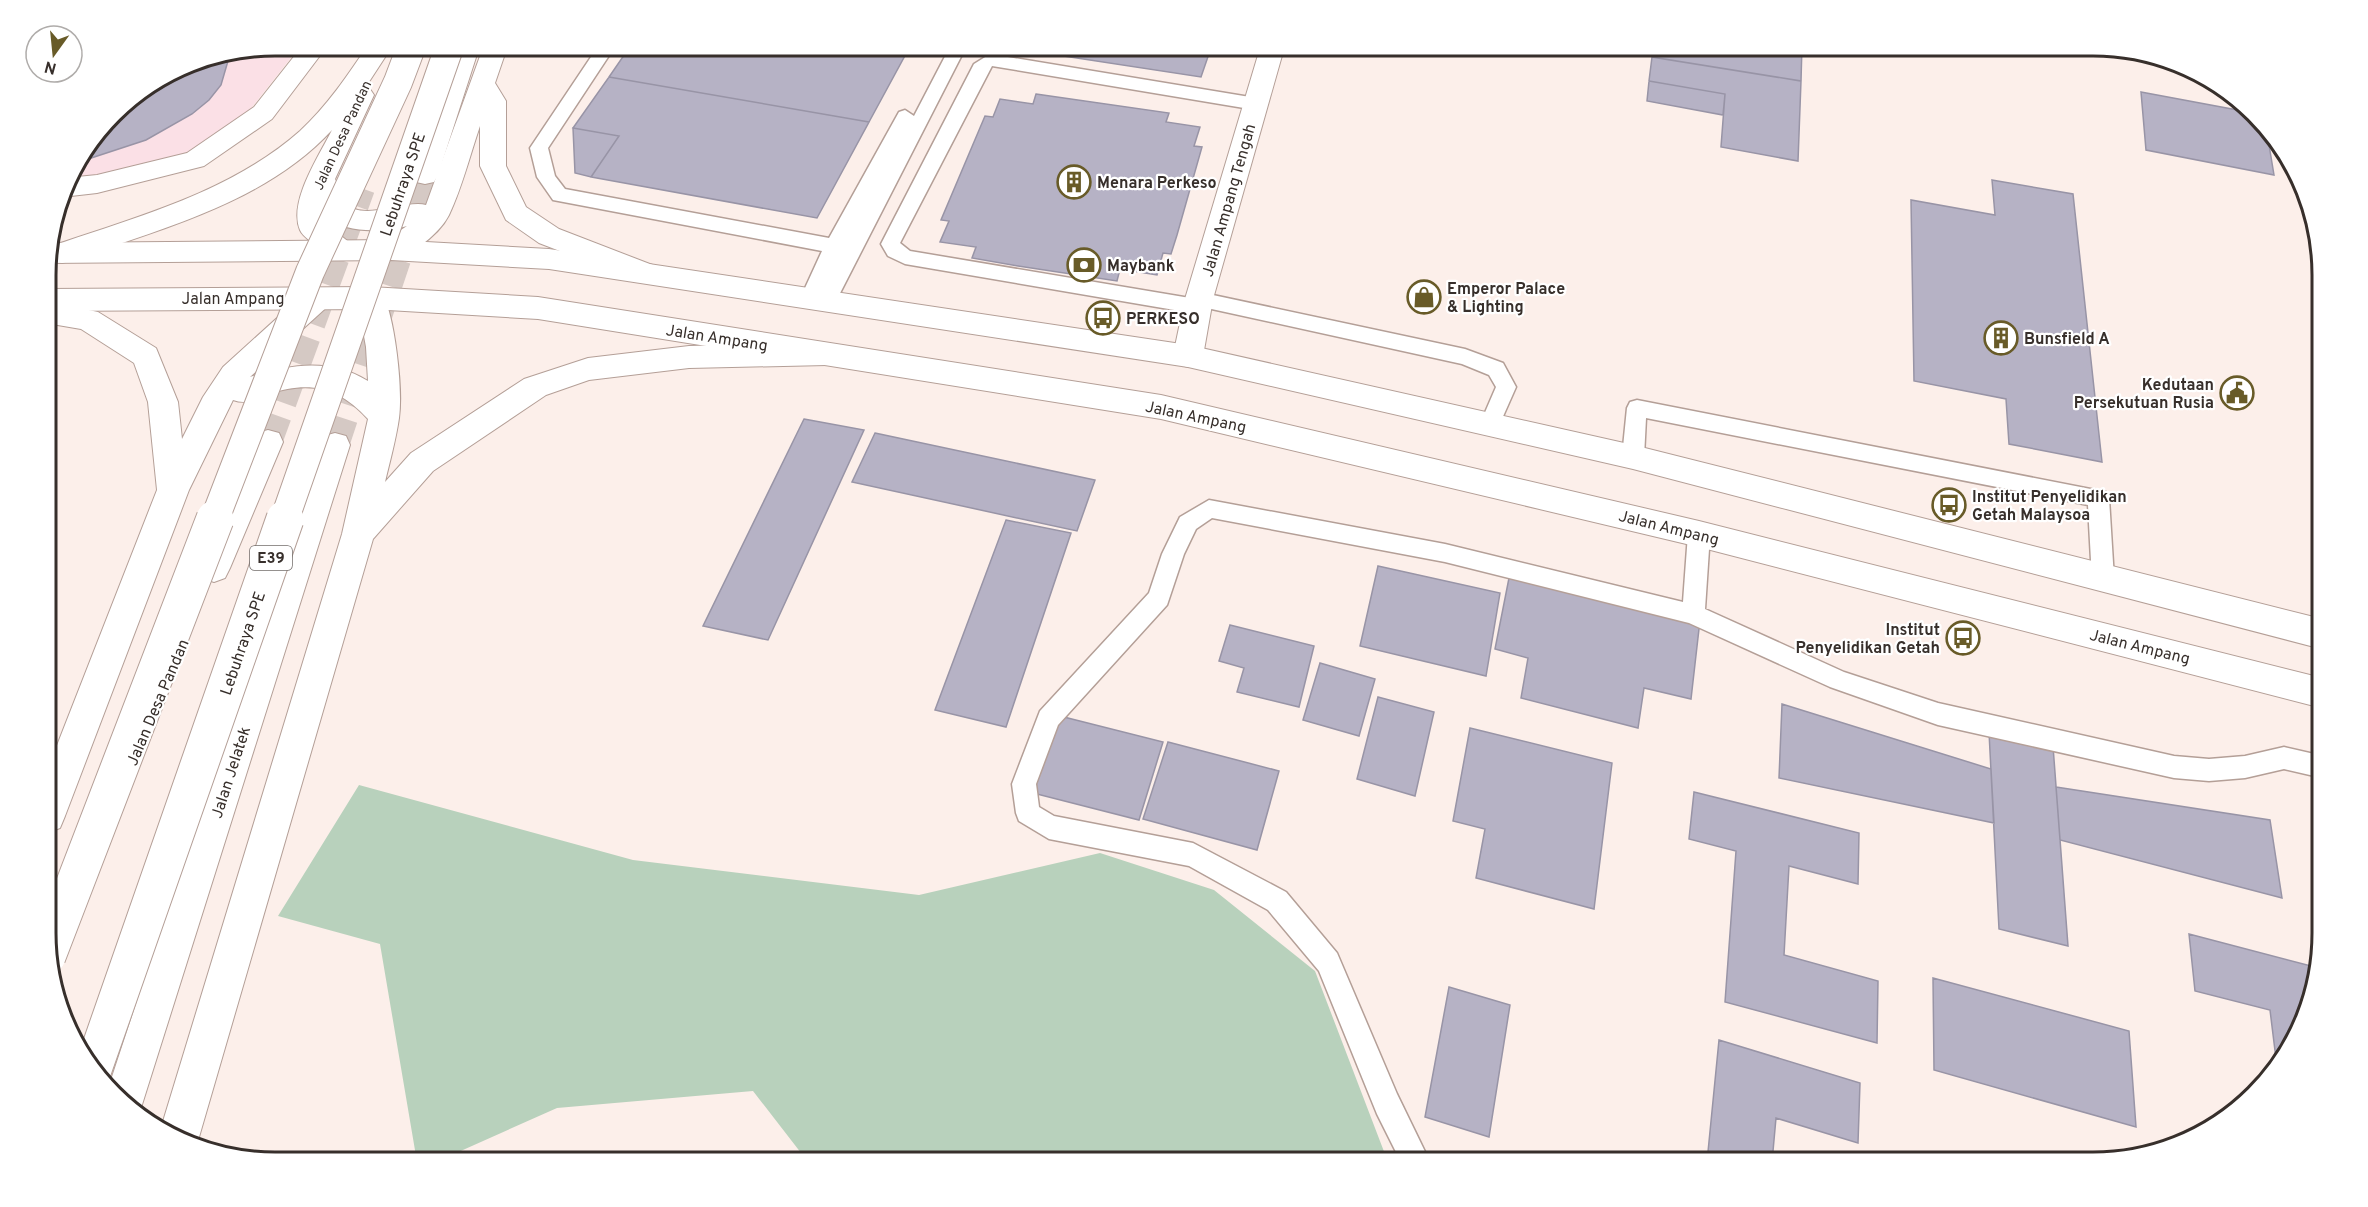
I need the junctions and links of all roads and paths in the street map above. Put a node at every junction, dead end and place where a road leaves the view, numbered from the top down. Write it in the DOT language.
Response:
graph roads {
  1 [pos="307,56"];
  2 [pos="375,56"];
  3 [pos="378,56"];
  4 [pos="403,56"];
  5 [pos="408,56"];
  6 [pos="446,56"];
  7 [pos="465,56"];
  8 [pos="492,56"];
  9 [pos="601,56"];
  10 [pos="938,56"];
  11 [pos="953,56"];
  12 [pos="1270,56"];
  13 [pos="483,84"];
  14 [pos="1256,104"];
  15 [pos="326,171"];
  16 [pos="435,182"];
  17 [pos="74,187"];
  18 [pos="361,188"];
  19 [pos="834,246"];
  20 [pos="340,250"];
  21 [pos="391,250"];
  22 [pos="57,252"];
  23 [pos="57,253"];
  24 [pos="354,274"];
  25 [pos="647,274"];
  26 [pos="318,298"];
  27 [pos="371,298"];
  28 [pos="56,300"];
  29 [pos="818,300"];
  30 [pos="1199,303"];
  31 [pos="56,314"];
  32 [pos="827,354"];
  33 [pos="1188,356"];
  34 [pos="214,405"];
  35 [pos="384,416"];
  36 [pos="1490,424"];
  37 [pos="268,442"];
  38 [pos="335,445"];
  39 [pos="1633,457"];
  40 [pos="173,490"];
  41 [pos="358,534"];
  42 [pos="1700,534"];
  43 [pos="2103,579"];
  44 [pos="1693,614"];
  45 [pos="2312,631"];
  46 [pos="2312,690"];
  47 [pos="2312,764"];
  48 [pos="56,793"];
  49 [pos="56,933"];
  50 [pos="56,941"];
  51 [pos="96,1060"];
  52 [pos="127,1094"];
  53 [pos="181,1130"];
  54 [pos="1411,1152"];
  1 -- 17 [label="main road"];
  2 -- 22 [label="main road"];
  3 -- 15 [label="main road, Jalan Desa Pandan"];
  4 -- 18 [label="main road, Jalan Desa Pandan"];
  5 -- 49 [label="main road, bridge"];
  6 -- 51 [label="main road, Lebuhraya SPE / E39, bridge"];
  7 -- 16 [label="main road"];
  8 -- 13 [label="main road"];
  9 -- 19 [label="lane"];
  10 -- 19 [label="lane"];
  11 -- 29 [label="lane"];
  12 -- 14 [label="main road, Jalan Ampang Tengah"];
  13 -- 16 [label="main road"];
  13 -- 25 [label="main road"];
  14 -- 30 [label="main road, Jalan Ampang Tengah"];
  14 -- 30 [label="lane"];
  15 -- 16 [label="main road"];
  15 -- 20 [label="main road, Jalan Desa Pandan"];
  16 -- 21 [label="main road"];
  19 -- 29 [label="lane"];
  20 -- 21 [label="main road"];
  20 -- 23 [label="main road"];
  20 -- 24 [label="main road"];
  21 -- 24 [label="main road"];
  21 -- 25 [label="main road"];
  24 -- 26 [label="main road"];
  24 -- 27 [label="main road"];
  25 -- 29 [label="main road"];
  26 -- 27 [label="main road, Jalan Ampang"];
  26 -- 28 [label="main road, Jalan Ampang"];
  26 -- 34 [label="main road"];
  27 -- 32 [label="main road, Jalan Ampang"];
  27 -- 35 [label="main road"];
  29 -- 33 [label="main road"];
  30 -- 33 [label="main road, Jalan Ampang Tengah"];
  30 -- 36 [label="lane"];
  31 -- 40 [label="main road"];
  32 -- 41 [label="main road"];
  32 -- 42 [label="main road, Jalan Ampang"];
  33 -- 36 [label="main road"];
  34 -- 35 [label="main road"];
  34 -- 40 [label="main road"];
  35 -- 41 [label="main road"];
  36 -- 39 [label="main road"];
  37 -- 50 [label="main road, Jalan Desa Pandan"];
  38 -- 52 [label="main road, Jalan Jelatek"];
  39 -- 43 [label="main road"];
  39 -- 43 [label="lane"];
  40 -- 48 [label="main road"];
  41 -- 53 [label="main road"];
  42 -- 44 [label="lane"];
  42 -- 46 [label="main road, Jalan Ampang"];
  43 -- 45 [label="main road"];
  44 -- 47 [label="lane"];
  44 -- 54 [label="lane"];
}
